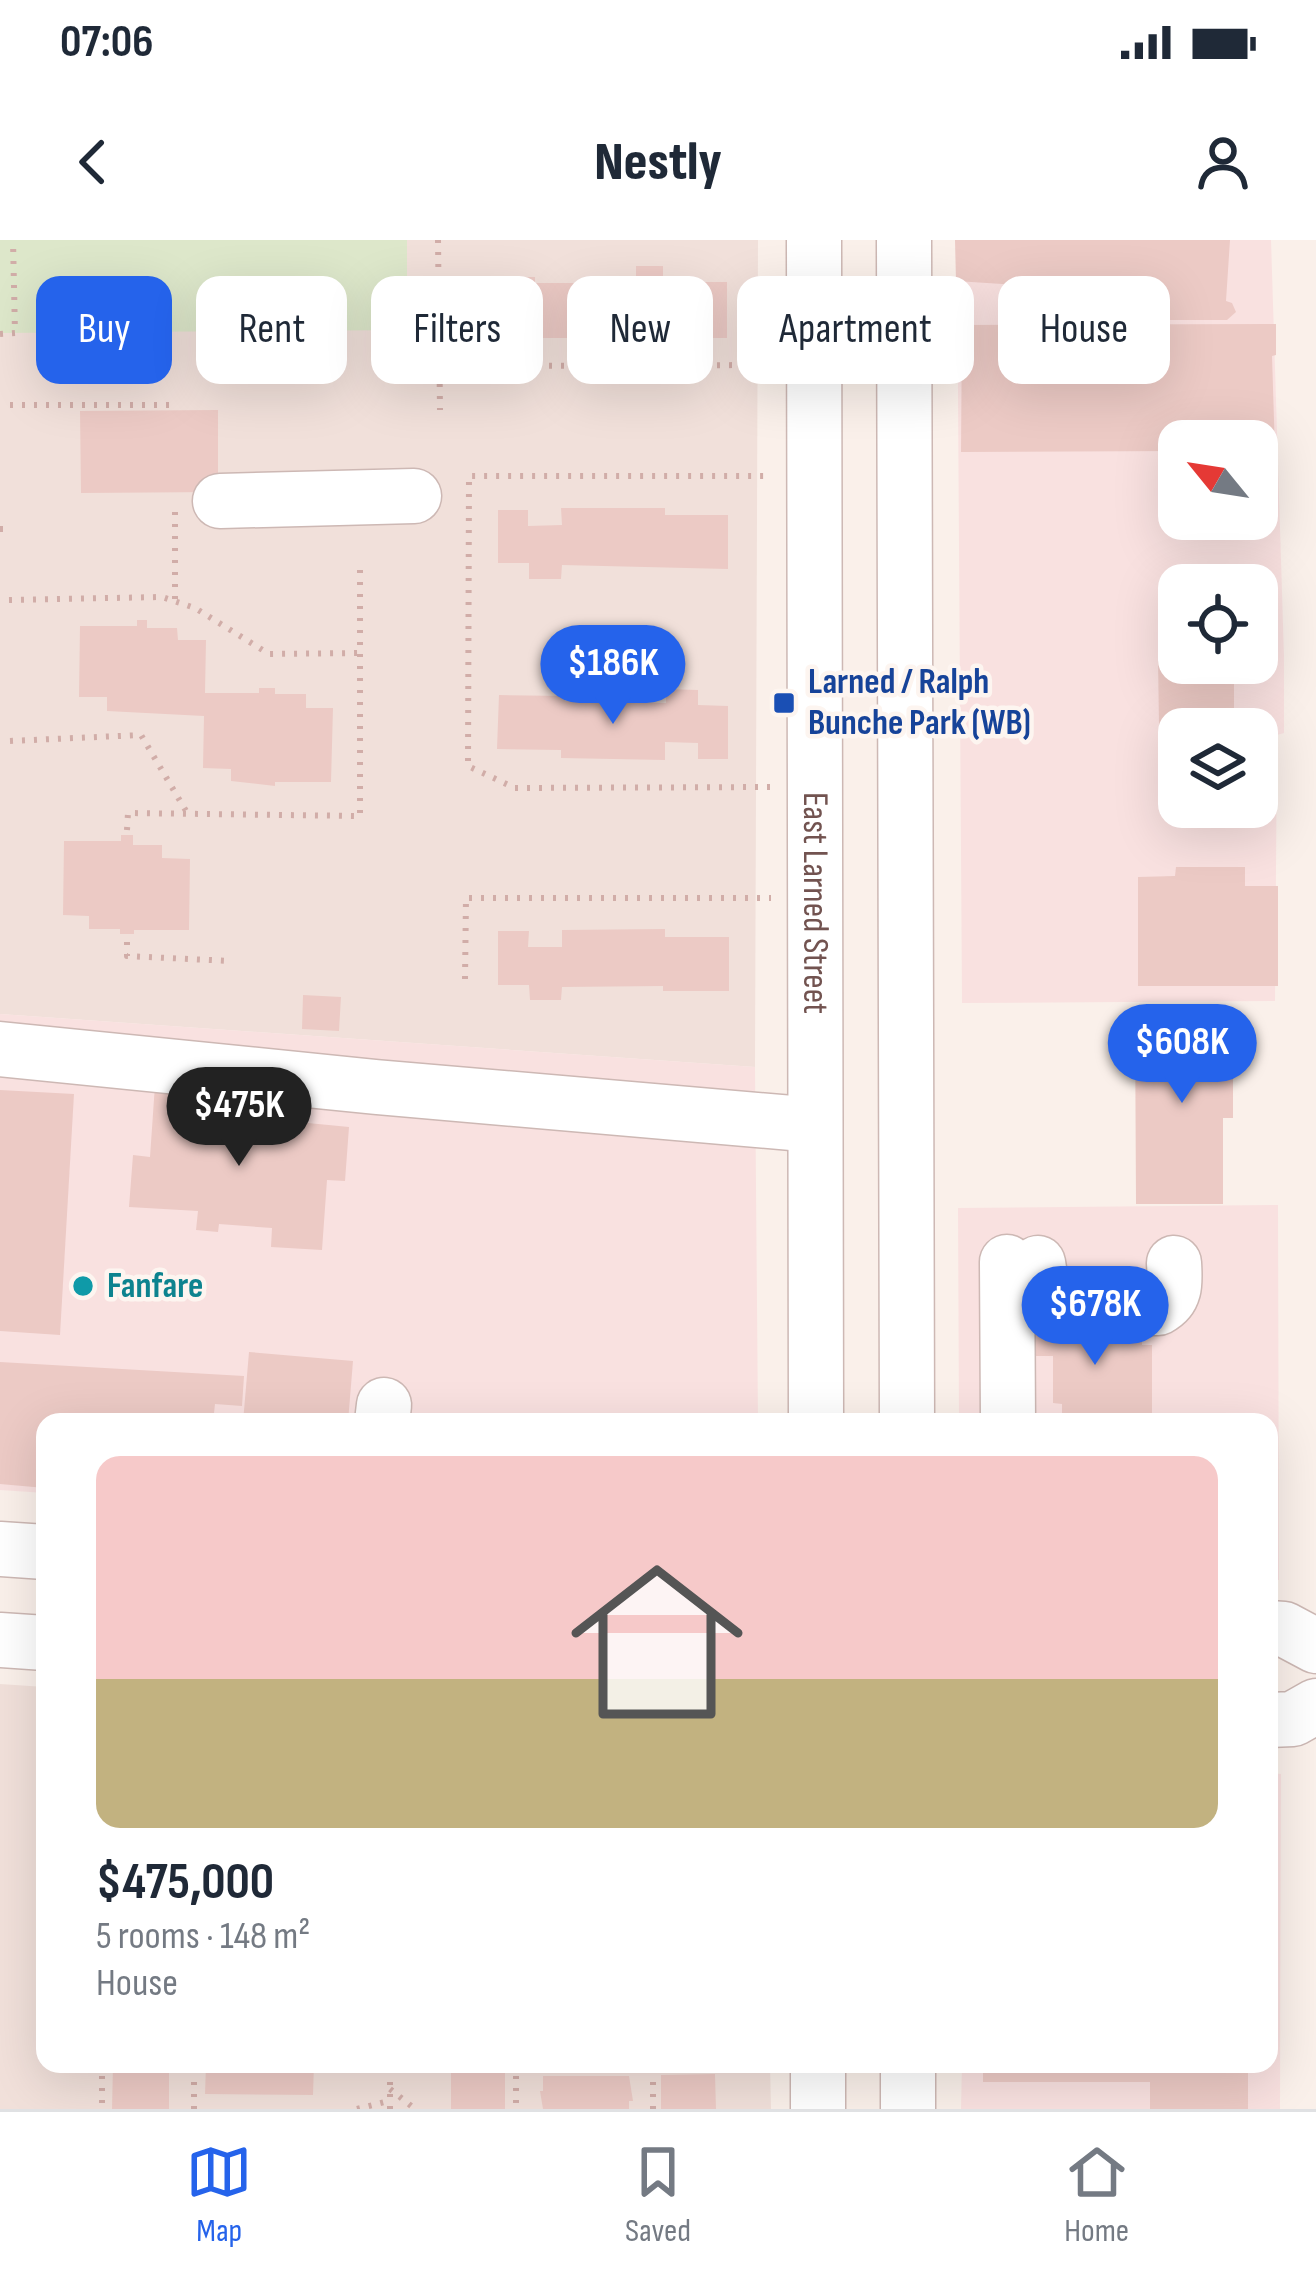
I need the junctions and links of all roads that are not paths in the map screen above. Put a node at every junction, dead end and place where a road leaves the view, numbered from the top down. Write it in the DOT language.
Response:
graph roads {
  1 [pos="814,240"];
  2 [pos="904,240"];
  3 [pos="414,496"];
  4 [pos="220,501"];
  5 [pos="814,569"];
  6 [pos="905,569"];
  7 [pos="0,1049"];
  8 [pos="815,1125"];
  9 [pos="1174,1263"];
  10 [pos="816,1413"];
  11 [pos="907,1413"];
  12 [pos="1009,1413"];
  13 [pos="0,1549"];
  14 [pos="36,1551"];
  15 [pos="1278,1629"];
  16 [pos="0,1640"];
  17 [pos="36,1642"];
  18 [pos="1316,1646"];
  19 [pos="1316,1706"];
  20 [pos="1278,1720"];
  21 [pos="818,2073"];
  22 [pos="908,2073"];
  23 [pos="818,2109"];
  24 [pos="908,2109"];
  1 -- 5 [label="street, East Larned Street"];
  2 -- 6 [label="street"];
  3 -- 4 [label="street"];
  5 -- 6 [label="street"];
  5 -- 8 [label="street, East Larned Street"];
  6 -- 11 [label="street"];
  7 -- 8 [label="street"];
  8 -- 10 [label="street, East Larned Street"];
  9 -- 12 [label="street"];
  13 -- 14 [label="street"];
  15 -- 18 [label="street"];
  16 -- 17 [label="street"];
  19 -- 20 [label="street"];
  21 -- 23 [label="street"];
  22 -- 24 [label="street"];
}
